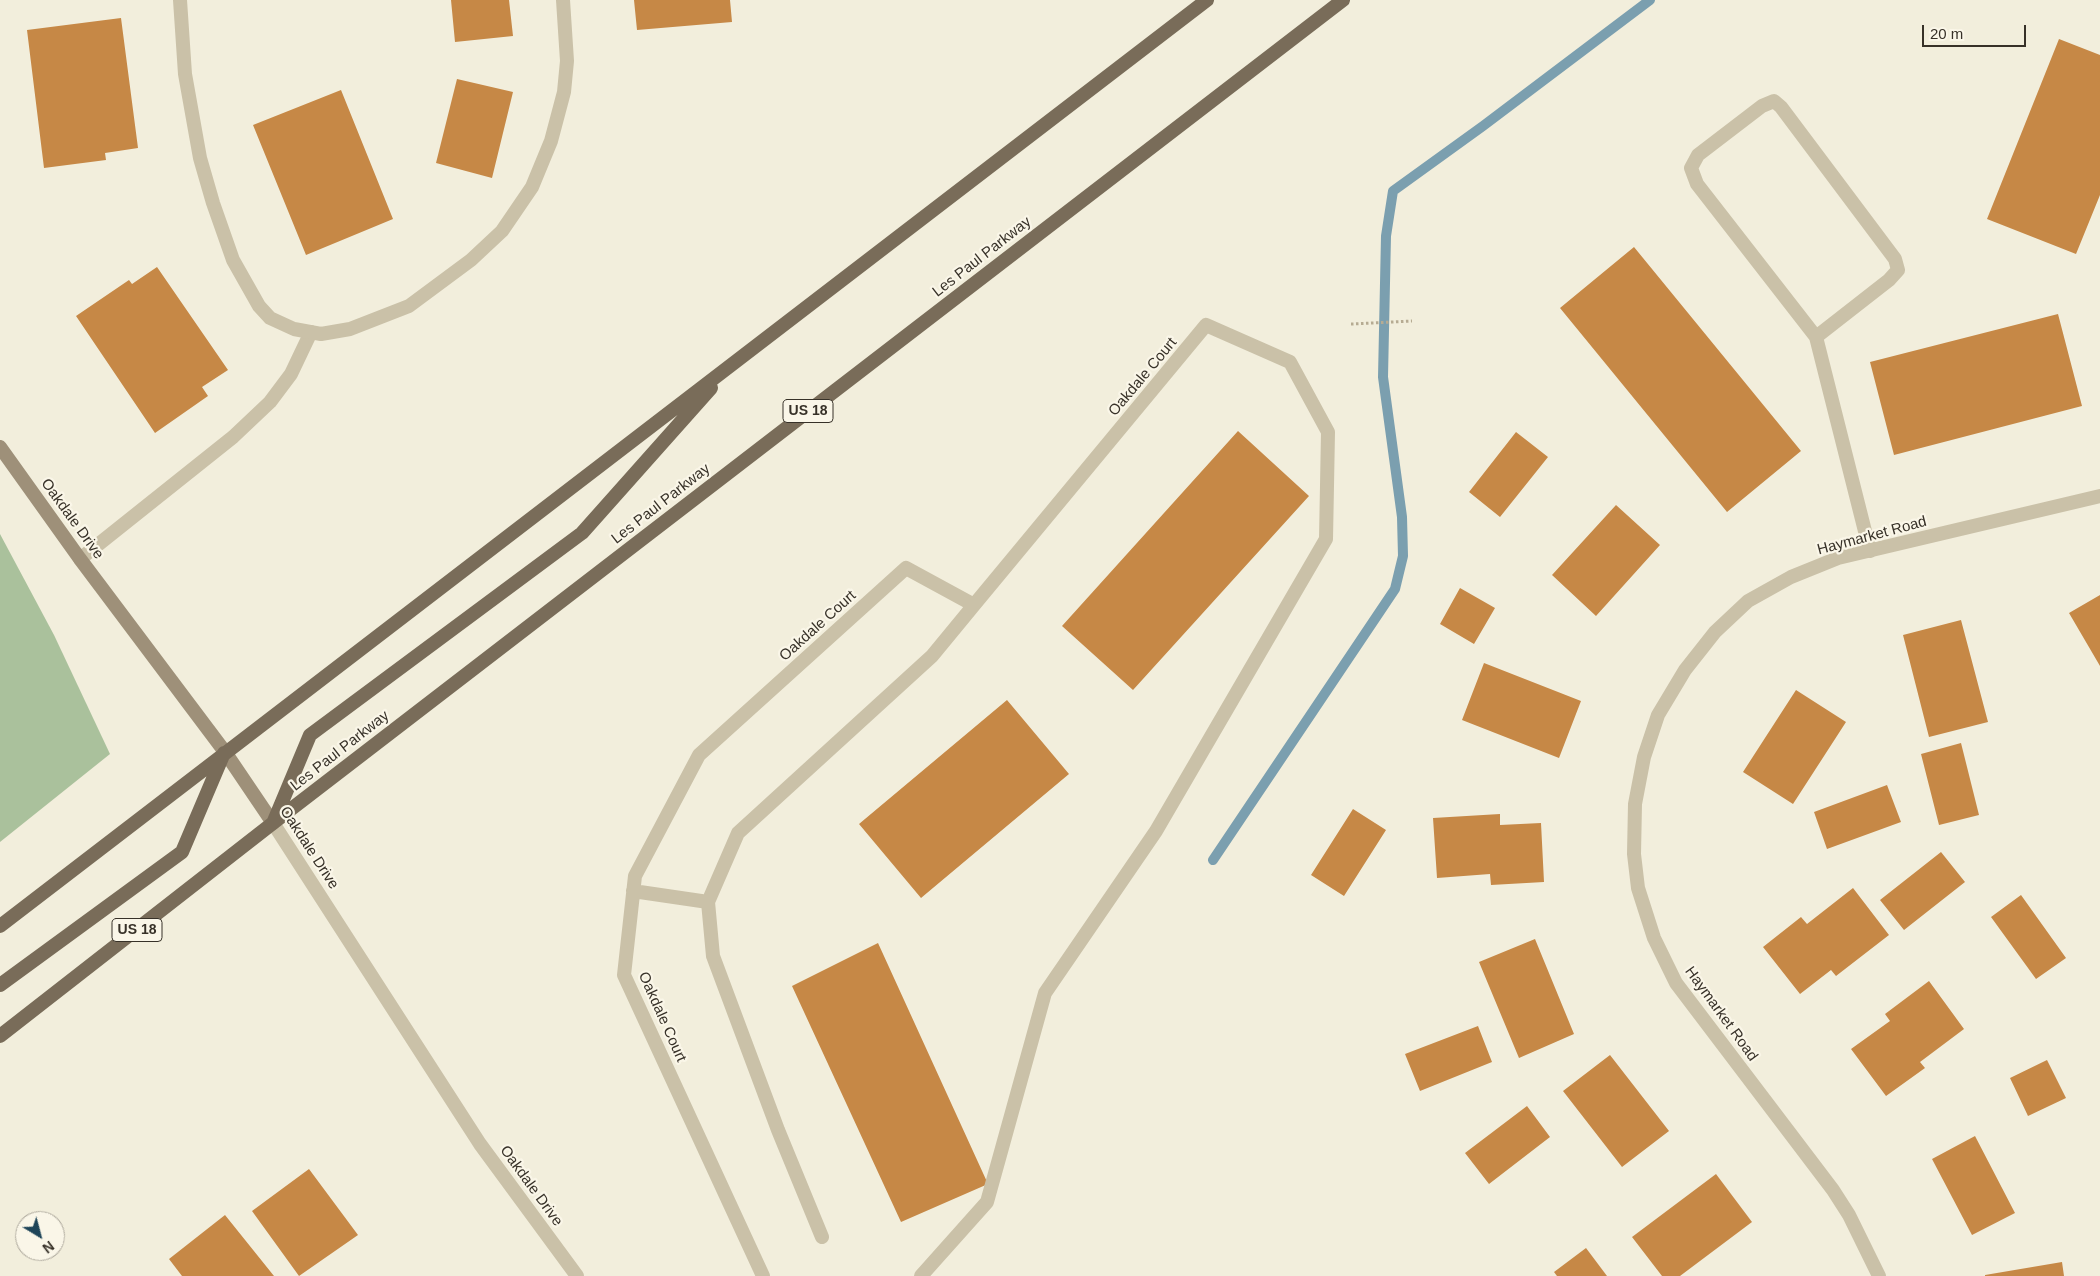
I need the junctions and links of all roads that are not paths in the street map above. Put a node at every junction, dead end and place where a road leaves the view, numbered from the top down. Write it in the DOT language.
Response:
graph roads {
  1 [pos="180,0"];
  2 [pos="563,0"];
  3 [pos="1207,0"];
  4 [pos="1343,0"];
  5 [pos="312,332"];
  6 [pos="1816,337"];
  7 [pos="734,363"];
  8 [pos="0,447"];
  9 [pos="2100,496"];
  10 [pos="1870,551"];
  11 [pos="80,559"];
  12 [pos="974,605"];
  13 [pos="225,752"];
  14 [pos="273,823"];
  15 [pos="633,891"];
  16 [pos="708,902"];
  17 [pos="0,926"];
  18 [pos="0,985"];
  19 [pos="0,1036"];
  20 [pos="822,1237"];
  21 [pos="577,1276"];
  22 [pos="763,1276"];
  23 [pos="921,1276"];
  24 [pos="1879,1276"];
  1 -- 5 [label="street"];
  2 -- 5 [label="street"];
  3 -- 7 [label="main road"];
  4 -- 14 [label="main road, Les Paul Parkway / US 18"];
  5 -- 11 [label="street"];
  6 -- 6 [label="street"];
  6 -- 10 [label="street"];
  7 -- 13 [label="main road"];
  7 -- 14 [label="main road"];
  8 -- 11 [label="main road, Oakdale Drive"];
  9 -- 10 [label="street, Haymarket Road"];
  10 -- 24 [label="street, Haymarket Road"];
  11 -- 13 [label="main road, Oakdale Drive"];
  12 -- 15 [label="street, Oakdale Court"];
  12 -- 16 [label="street"];
  12 -- 23 [label="street, Oakdale Court"];
  13 -- 14 [label="main road, Oakdale Drive"];
  13 -- 17 [label="main road"];
  13 -- 18 [label="main road"];
  14 -- 19 [label="main road, Les Paul Parkway / US 18"];
  14 -- 21 [label="street, Oakdale Drive"];
  15 -- 16 [label="street"];
  15 -- 22 [label="street, Oakdale Court"];
  16 -- 20 [label="street"];
}
